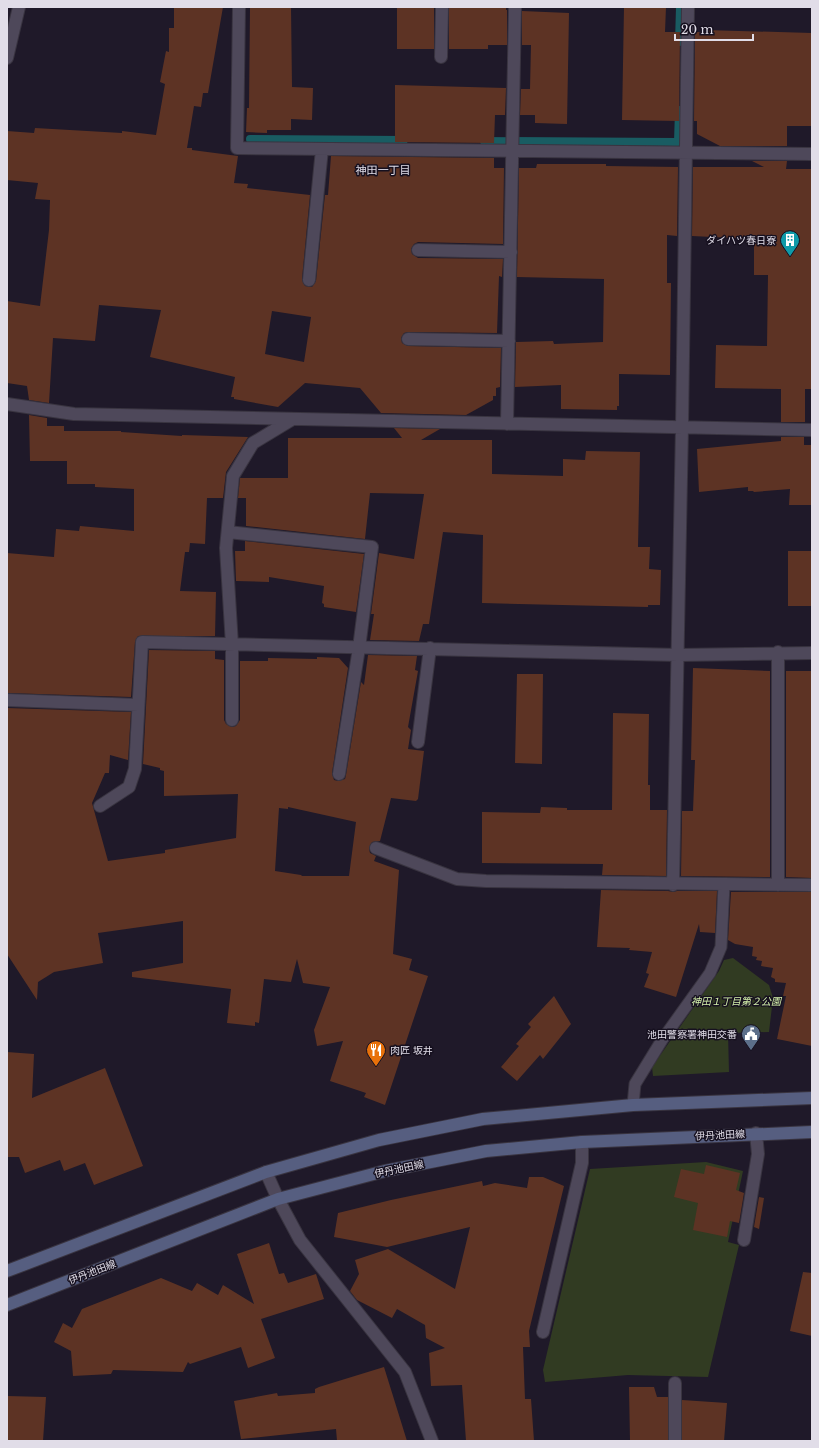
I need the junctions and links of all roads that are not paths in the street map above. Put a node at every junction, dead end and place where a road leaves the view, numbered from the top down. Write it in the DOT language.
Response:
graph roads {
  1 [pos="19,7"];
  2 [pos="239,7"];
  3 [pos="442,7"];
  4 [pos="515,7"];
  5 [pos="688,7"];
  6 [pos="441,57"];
  7 [pos="7,58"];
  8 [pos="322,149"];
  9 [pos="513,152"];
  10 [pos="685,153"];
  11 [pos="812,154"];
  12 [pos="418,250"];
  13 [pos="511,252"];
  14 [pos="310,280"];
  15 [pos="408,339"];
  16 [pos="509,341"];
  17 [pos="7,404"];
  18 [pos="291,420"];
  19 [pos="507,424"];
  20 [pos="682,427"];
  21 [pos="812,430"];
  22 [pos="228,532"];
  23 [pos="232,646"];
  24 [pos="359,648"];
  25 [pos="430,648"];
  26 [pos="778,652"];
  27 [pos="812,654"];
  28 [pos="678,655"];
  29 [pos="7,700"];
  30 [pos="138,706"];
  31 [pos="232,720"];
  32 [pos="418,742"];
  33 [pos="339,774"];
  34 [pos="100,806"];
  35 [pos="376,848"];
  36 [pos="674,885"];
  37 [pos="724,885"];
  38 [pos="778,885"];
  39 [pos="812,885"];
  40 [pos="812,1098"];
  41 [pos="633,1105"];
  42 [pos="812,1132"];
  43 [pos="756,1134"];
  44 [pos="582,1142"];
  45 [pos="266,1172"];
  46 [pos="278,1200"];
  47 [pos="744,1240"];
  48 [pos="7,1271"];
  49 [pos="7,1305"];
  50 [pos="542,1332"];
  51 [pos="675,1383"];
  52 [pos="432,1441"];
  53 [pos="675,1441"];
  1 -- 7 [label="street"];
  2 -- 8 [label="street"];
  3 -- 6 [label="street"];
  4 -- 9 [label="street"];
  5 -- 10 [label="street"];
  8 -- 9 [label="street"];
  8 -- 14 [label="street"];
  9 -- 10 [label="street"];
  9 -- 13 [label="street"];
  10 -- 11 [label="street"];
  10 -- 20 [label="street"];
  12 -- 13 [label="street"];
  13 -- 16 [label="street"];
  15 -- 16 [label="street"];
  16 -- 19 [label="street"];
  17 -- 18 [label="street"];
  18 -- 19 [label="street"];
  18 -- 22 [label="street"];
  19 -- 20 [label="street"];
  20 -- 21 [label="street"];
  20 -- 28 [label="street"];
  22 -- 23 [label="street"];
  22 -- 24 [label="street"];
  23 -- 24 [label="street"];
  23 -- 30 [label="street"];
  23 -- 31 [label="street"];
  24 -- 25 [label="street"];
  24 -- 33 [label="street"];
  25 -- 28 [label="street"];
  25 -- 32 [label="street"];
  26 -- 27 [label="street"];
  26 -- 28 [label="street"];
  26 -- 38 [label="street"];
  28 -- 36 [label="street"];
  29 -- 30 [label="street"];
  30 -- 34 [label="street"];
  35 -- 36 [label="street"];
  36 -- 37 [label="street"];
  37 -- 38 [label="street"];
  37 -- 41 [label="lane"];
  38 -- 39 [label="street"];
  40 -- 41 [label="main road"];
  41 -- 45 [label="main road"];
  42 -- 43 [label="main road, 伊丹池田線"];
  43 -- 44 [label="main road, 伊丹池田線"];
  43 -- 47 [label="street"];
  44 -- 46 [label="main road, 伊丹池田線"];
  44 -- 50 [label="street"];
  45 -- 46 [label="street"];
  45 -- 48 [label="main road"];
  46 -- 49 [label="main road, 伊丹池田線"];
  46 -- 52 [label="street"];
  51 -- 53 [label="street"];
}
